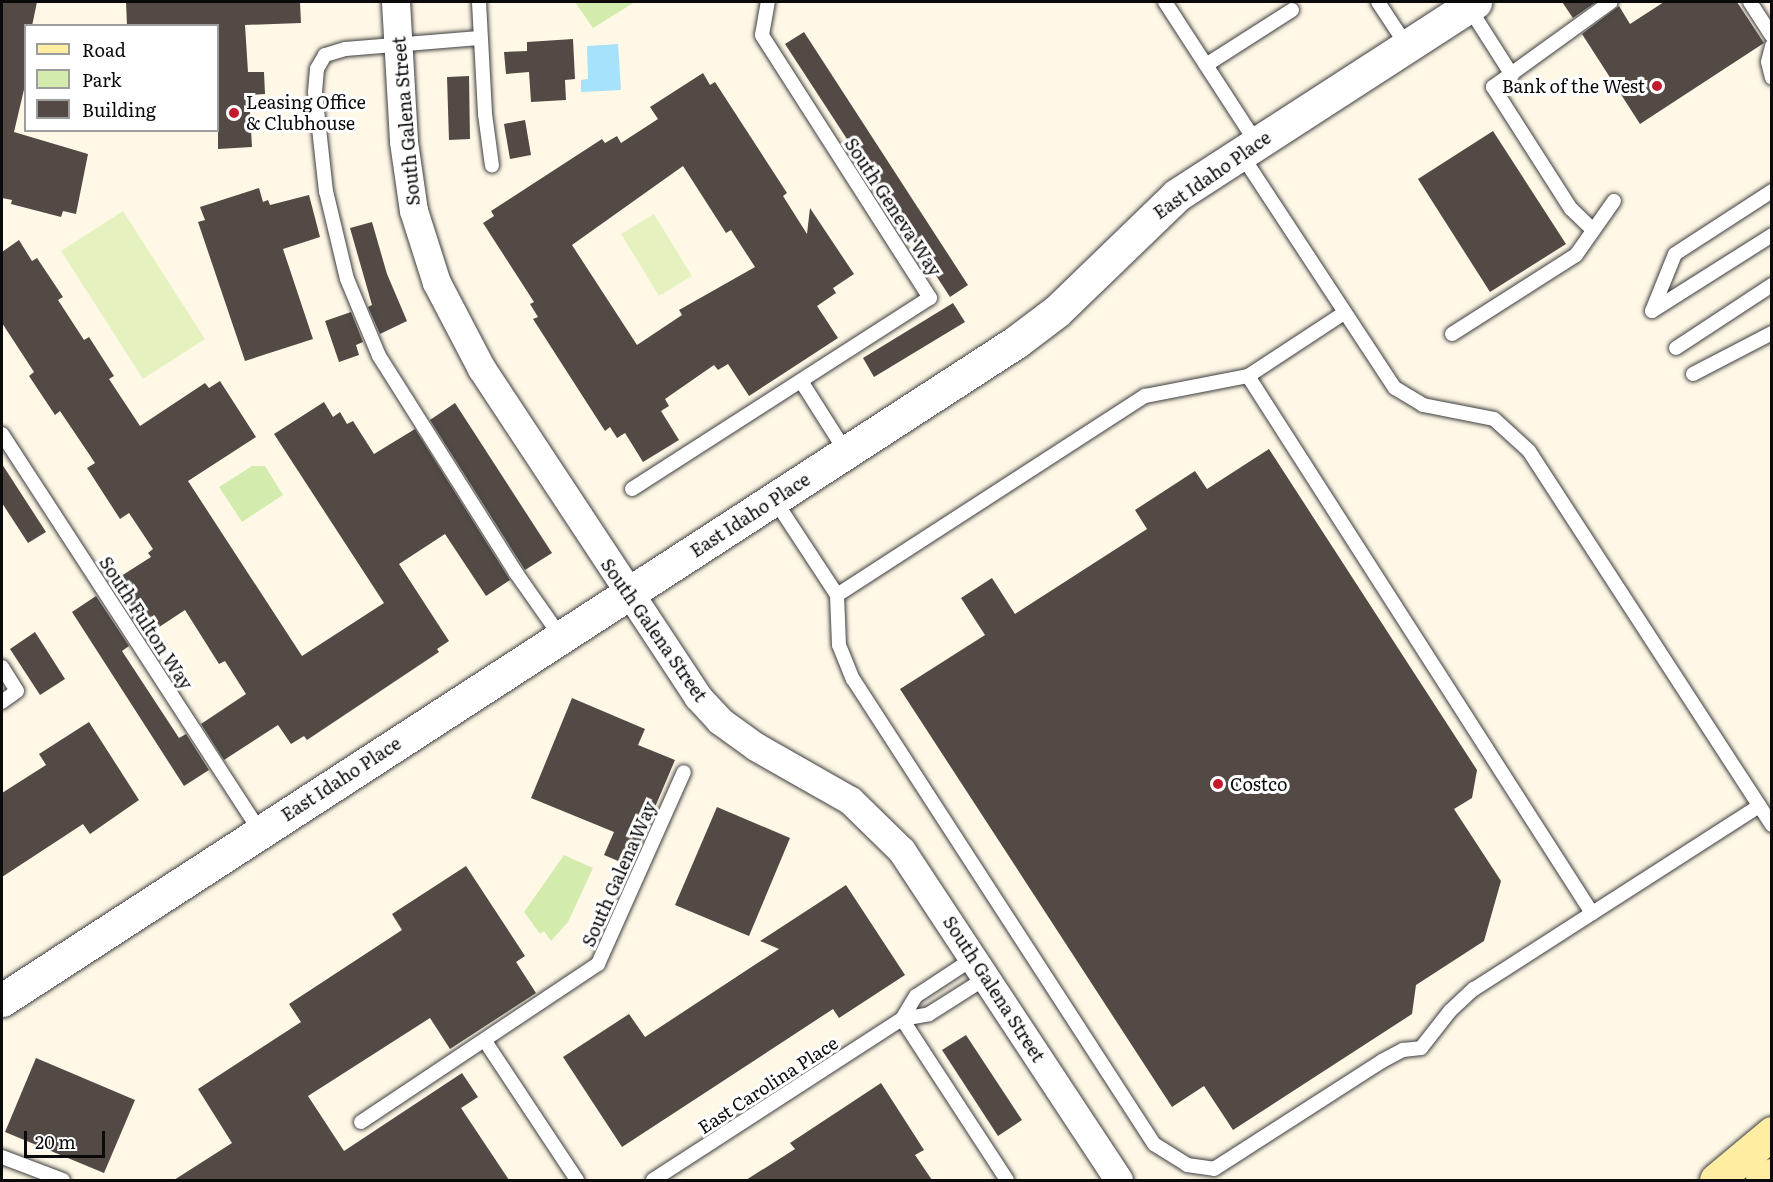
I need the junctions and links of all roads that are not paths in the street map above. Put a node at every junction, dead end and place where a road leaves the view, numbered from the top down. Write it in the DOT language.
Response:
graph roads {
  1 [pos="396,2"];
  2 [pos="479,2"];
  3 [pos="768,2"];
  4 [pos="1166,2"];
  5 [pos="1378,2"];
  6 [pos="1611,2"];
  7 [pos="1750,2"];
  8 [pos="1472,4"];
  9 [pos="1292,10"];
  10 [pos="1772,36"];
  11 [pos="479,38"];
  12 [pos="397,44"];
  13 [pos="1407,46"];
  14 [pos="1772,46"];
  15 [pos="1206,65"];
  16 [pos="1512,75"];
  17 [pos="1772,78"];
  18 [pos="1248,148"];
  19 [pos="492,166"];
  20 [pos="1772,191"];
  21 [pos="1614,201"];
  22 [pos="1593,230"];
  23 [pos="1772,235"];
  24 [pos="1772,285"];
  25 [pos="1344,313"];
  26 [pos="1772,333"];
  27 [pos="1452,334"];
  28 [pos="1676,348"];
  29 [pos="1693,375"];
  30 [pos="1248,376"];
  31 [pos="801,381"];
  32 [pos="2,434"];
  33 [pos="846,452"];
  34 [pos="632,489"];
  35 [pos="774,499"];
  36 [pos="627,595"];
  37 [pos="837,596"];
  38 [pos="561,637"];
  39 [pos="2,667"];
  40 [pos="2,702"];
  41 [pos="684,772"];
  42 [pos="1759,806"];
  43 [pos="1772,825"];
  44 [pos="260,832"];
  45 [pos="1592,913"];
  46 [pos="980,968"];
  47 [pos="2,1000"];
  48 [pos="902,1019"];
  49 [pos="485,1041"];
  50 [pos="361,1122"];
  51 [pos="1772,1133"];
  52 [pos="2,1157"];
  53 [pos="1772,1175"];
  54 [pos="63,1180"];
  55 [pos="576,1180"];
  56 [pos="653,1180"];
  57 [pos="1007,1180"];
  58 [pos="1119,1180"];
  59 [pos="1716,1180"];
  60 [pos="1761,1180"];
  1 -- 12 [label="street, South Galena Street"];
  2 -- 11 [label="lane"];
  3 -- 31 [label="lane, South Geneva Way"];
  4 -- 15 [label="lane"];
  5 -- 13 [label="lane"];
  6 -- 16 [label="lane"];
  7 -- 10 [label="lane"];
  8 -- 13 [label="street, East Idaho Place"];
  8 -- 16 [label="lane"];
  9 -- 15 [label="lane"];
  11 -- 12 [label="lane"];
  11 -- 19 [label="lane"];
  12 -- 36 [label="street, South Galena Street"];
  12 -- 38 [label="lane"];
  13 -- 18 [label="street, East Idaho Place"];
  14 -- 17 [label="lane"];
  15 -- 18 [label="lane"];
  16 -- 22 [label="lane"];
  18 -- 25 [label="lane"];
  18 -- 33 [label="street, East Idaho Place"];
  20 -- 23 [label="lane"];
  21 -- 22 [label="lane"];
  22 -- 27 [label="lane"];
  24 -- 28 [label="lane"];
  25 -- 30 [label="lane"];
  25 -- 42 [label="lane"];
  26 -- 29 [label="lane"];
  30 -- 37 [label="lane"];
  30 -- 45 [label="lane"];
  31 -- 33 [label="lane"];
  31 -- 34 [label="lane, South Geneva Way"];
  32 -- 44 [label="lane, South Fulton Way"];
  33 -- 35 [label="street, East Idaho Place"];
  35 -- 36 [label="street, East Idaho Place"];
  35 -- 37 [label="lane"];
  36 -- 38 [label="street, East Idaho Place"];
  36 -- 46 [label="street, South Galena Street"];
  37 -- 45 [label="lane"];
  38 -- 44 [label="street, East Idaho Place"];
  39 -- 40 [label="lane"];
  41 -- 49 [label="lane, South Galena Way"];
  42 -- 43 [label="lane"];
  42 -- 45 [label="lane"];
  44 -- 47 [label="street, East Idaho Place"];
  46 -- 48 [label="lane, East Carolina Place"];
  46 -- 48 [label="lane, East Carolina Place"];
  46 -- 58 [label="street, South Galena Street"];
  48 -- 56 [label="lane, East Carolina Place"];
  48 -- 57 [label="lane"];
  49 -- 50 [label="lane, South Galena Way"];
  49 -- 55 [label="lane"];
  51 -- 59 [label="main road"];
  52 -- 54 [label="lane"];
  53 -- 60 [label="main road"];
}
